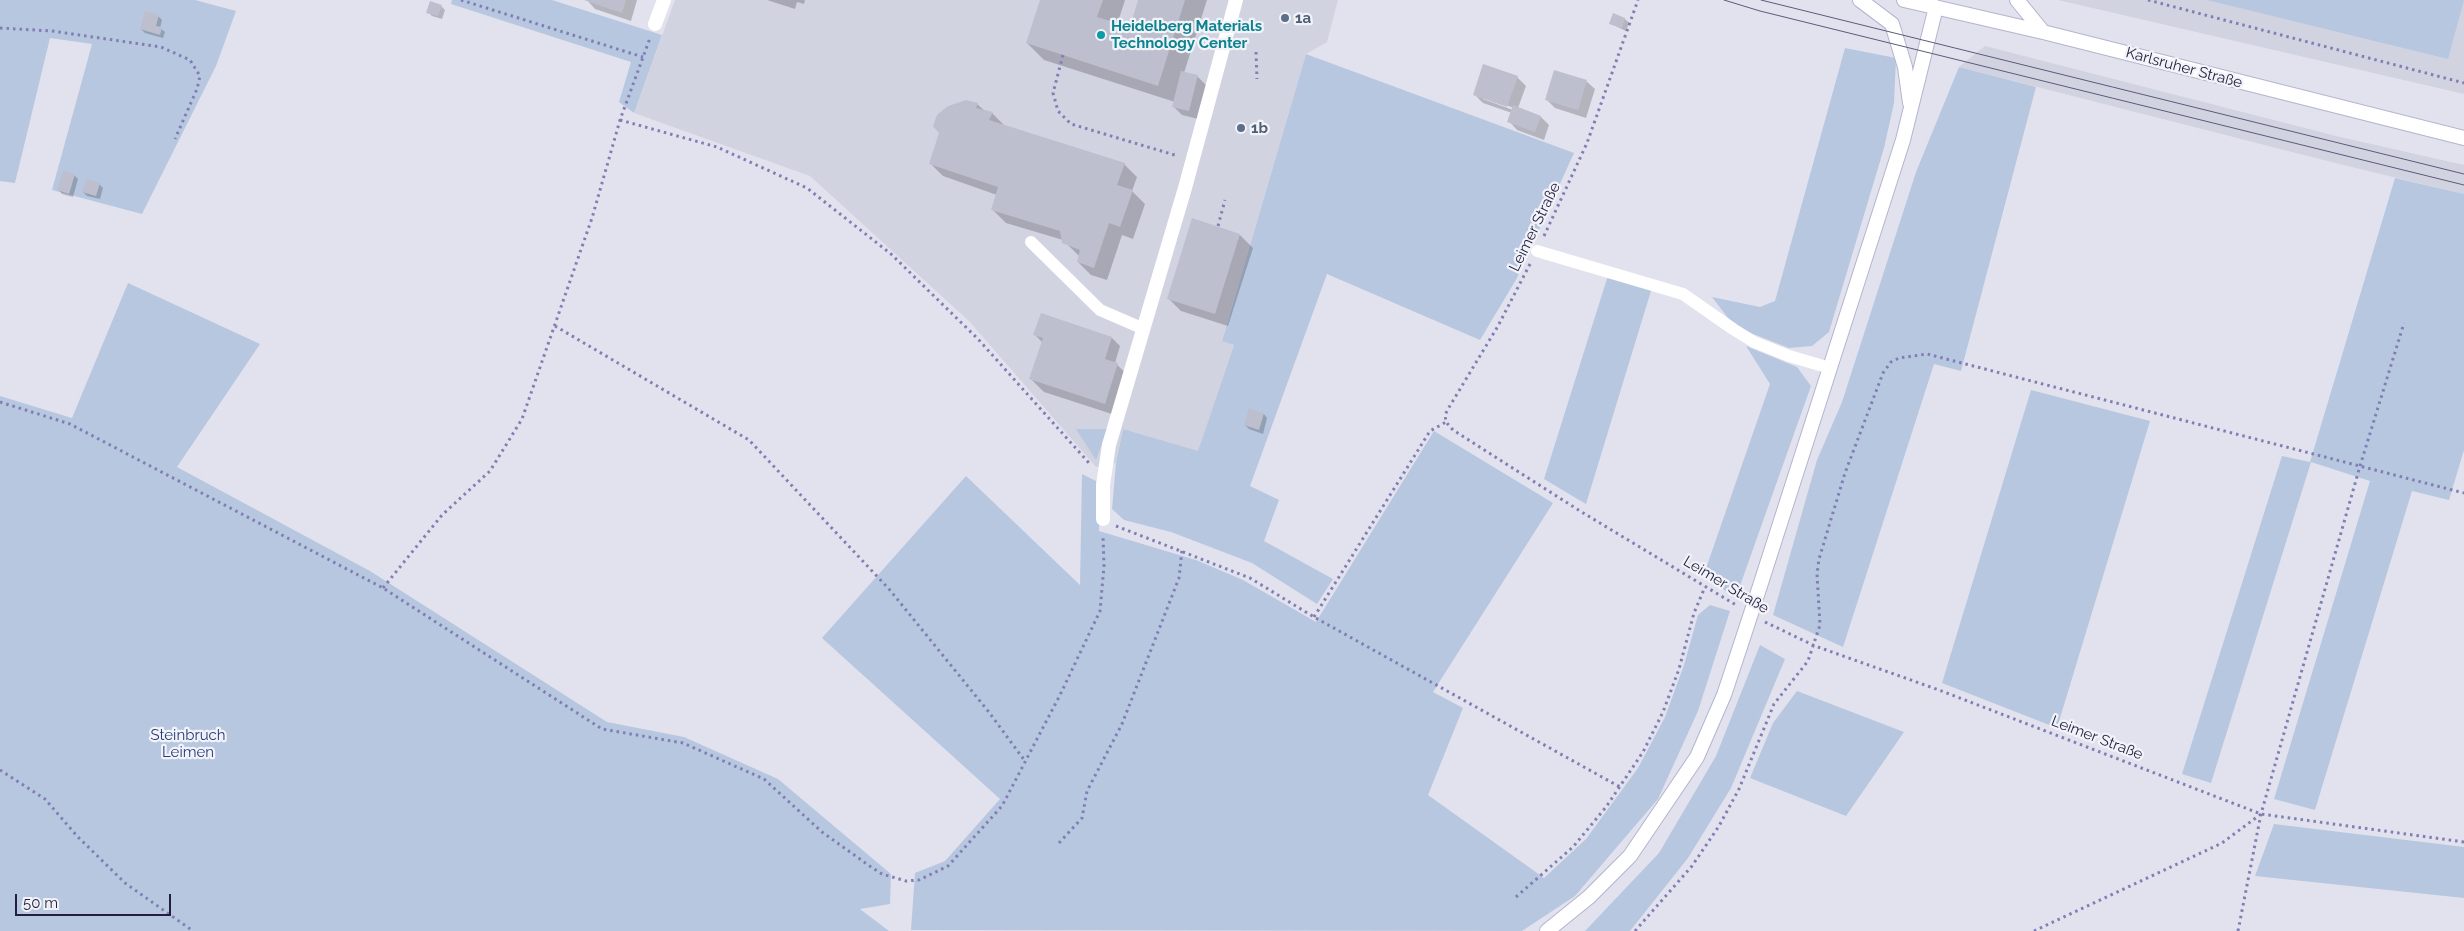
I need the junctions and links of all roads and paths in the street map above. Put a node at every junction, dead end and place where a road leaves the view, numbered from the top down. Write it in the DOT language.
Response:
graph roads {
  1 [pos="460,0"];
  2 [pos="664,0"];
  3 [pos="1236,0"];
  4 [pos="1638,0"];
  5 [pos="1860,0"];
  6 [pos="1904,0"];
  7 [pos="2017,0"];
  8 [pos="2148,0"];
  9 [pos="1937,4"];
  10 [pos="655,24"];
  11 [pos="0,28"];
  12 [pos="2043,32"];
  13 [pos="1256,52"];
  14 [pos="1063,55"];
  15 [pos="643,57"];
  16 [pos="1257,80"];
  17 [pos="2464,83"];
  18 [pos="1911,108"];
  19 [pos="620,120"];
  20 [pos="2464,138"];
  21 [pos="175,139"];
  22 [pos="1193,159"];
  23 [pos="1225,200"];
  24 [pos="1218,226"];
  25 [pos="1031,242"];
  26 [pos="1537,251"];
  27 [pos="2404,323"];
  28 [pos="556,326"];
  29 [pos="1144,329"];
  30 [pos="1830,368"];
  31 [pos="0,402"];
  32 [pos="1446,422"];
  33 [pos="2360,466"];
  34 [pos="1104,481"];
  35 [pos="2464,493"];
  36 [pos="1103,519"];
  37 [pos="1182,550"];
  38 [pos="1705,587"];
  39 [pos="382,588"];
  40 [pos="1745,610"];
  41 [pos="1314,617"];
  42 [pos="1761,619"];
  43 [pos="1814,646"];
  44 [pos="1025,761"];
  45 [pos="0,770"];
  46 [pos="1620,786"];
  47 [pos="2261,814"];
  48 [pos="2464,842"];
  49 [pos="1059,843"];
  50 [pos="1516,897"];
  51 [pos="193,931"];
  52 [pos="1547,931"];
  53 [pos="1635,931"];
  54 [pos="2034,931"];
  55 [pos="2238,931"];
  1 -- 15 [label="path"];
  2 -- 10 [label="main road"];
  3 -- 22 [label="main road"];
  4 -- 26 [label="path, Leimer Straße"];
  5 -- 18 [label="main road"];
  6 -- 9 [label="main road, Karlsruher Straße"];
  7 -- 12 [label="main road"];
  8 -- 17 [label="path"];
  9 -- 12 [label="main road, Karlsruher Straße"];
  9 -- 18 [label="main road"];
  10 -- 15 [label="path"];
  11 -- 21 [label="path"];
  12 -- 20 [label="main road, Karlsruher Straße"];
  13 -- 16 [label="path"];
  14 -- 22 [label="path"];
  15 -- 19 [label="path"];
  18 -- 30 [label="main road"];
  19 -- 28 [label="path"];
  19 -- 34 [label="path"];
  22 -- 29 [label="main road"];
  23 -- 24 [label="path"];
  25 -- 29 [label="lane"];
  26 -- 30 [label="lane"];
  26 -- 32 [label="path, Leimer Straße"];
  27 -- 33 [label="path"];
  28 -- 39 [label="path"];
  28 -- 44 [label="path"];
  29 -- 34 [label="main road"];
  30 -- 52 [label="main road, bridge"];
  31 -- 39 [label="path"];
  32 -- 38 [label="path, Leimer Straße"];
  32 -- 41 [label="path"];
  33 -- 35 [label="path"];
  33 -- 43 [label="path"];
  33 -- 47 [label="path"];
  34 -- 36 [label="main road"];
  36 -- 37 [label="path"];
  36 -- 44 [label="path"];
  37 -- 41 [label="path"];
  37 -- 49 [label="path"];
  38 -- 40 [label="path, Leimer Straße"];
  38 -- 46 [label="path"];
  39 -- 44 [label="path"];
  41 -- 46 [label="path"];
  42 -- 43 [label="path, Leimer Straße"];
  43 -- 47 [label="path, Leimer Straße"];
  43 -- 53 [label="path"];
  45 -- 51 [label="path"];
  46 -- 50 [label="path"];
  47 -- 48 [label="path, Leimer Straße"];
  47 -- 54 [label="path"];
  47 -- 55 [label="path"];
}
